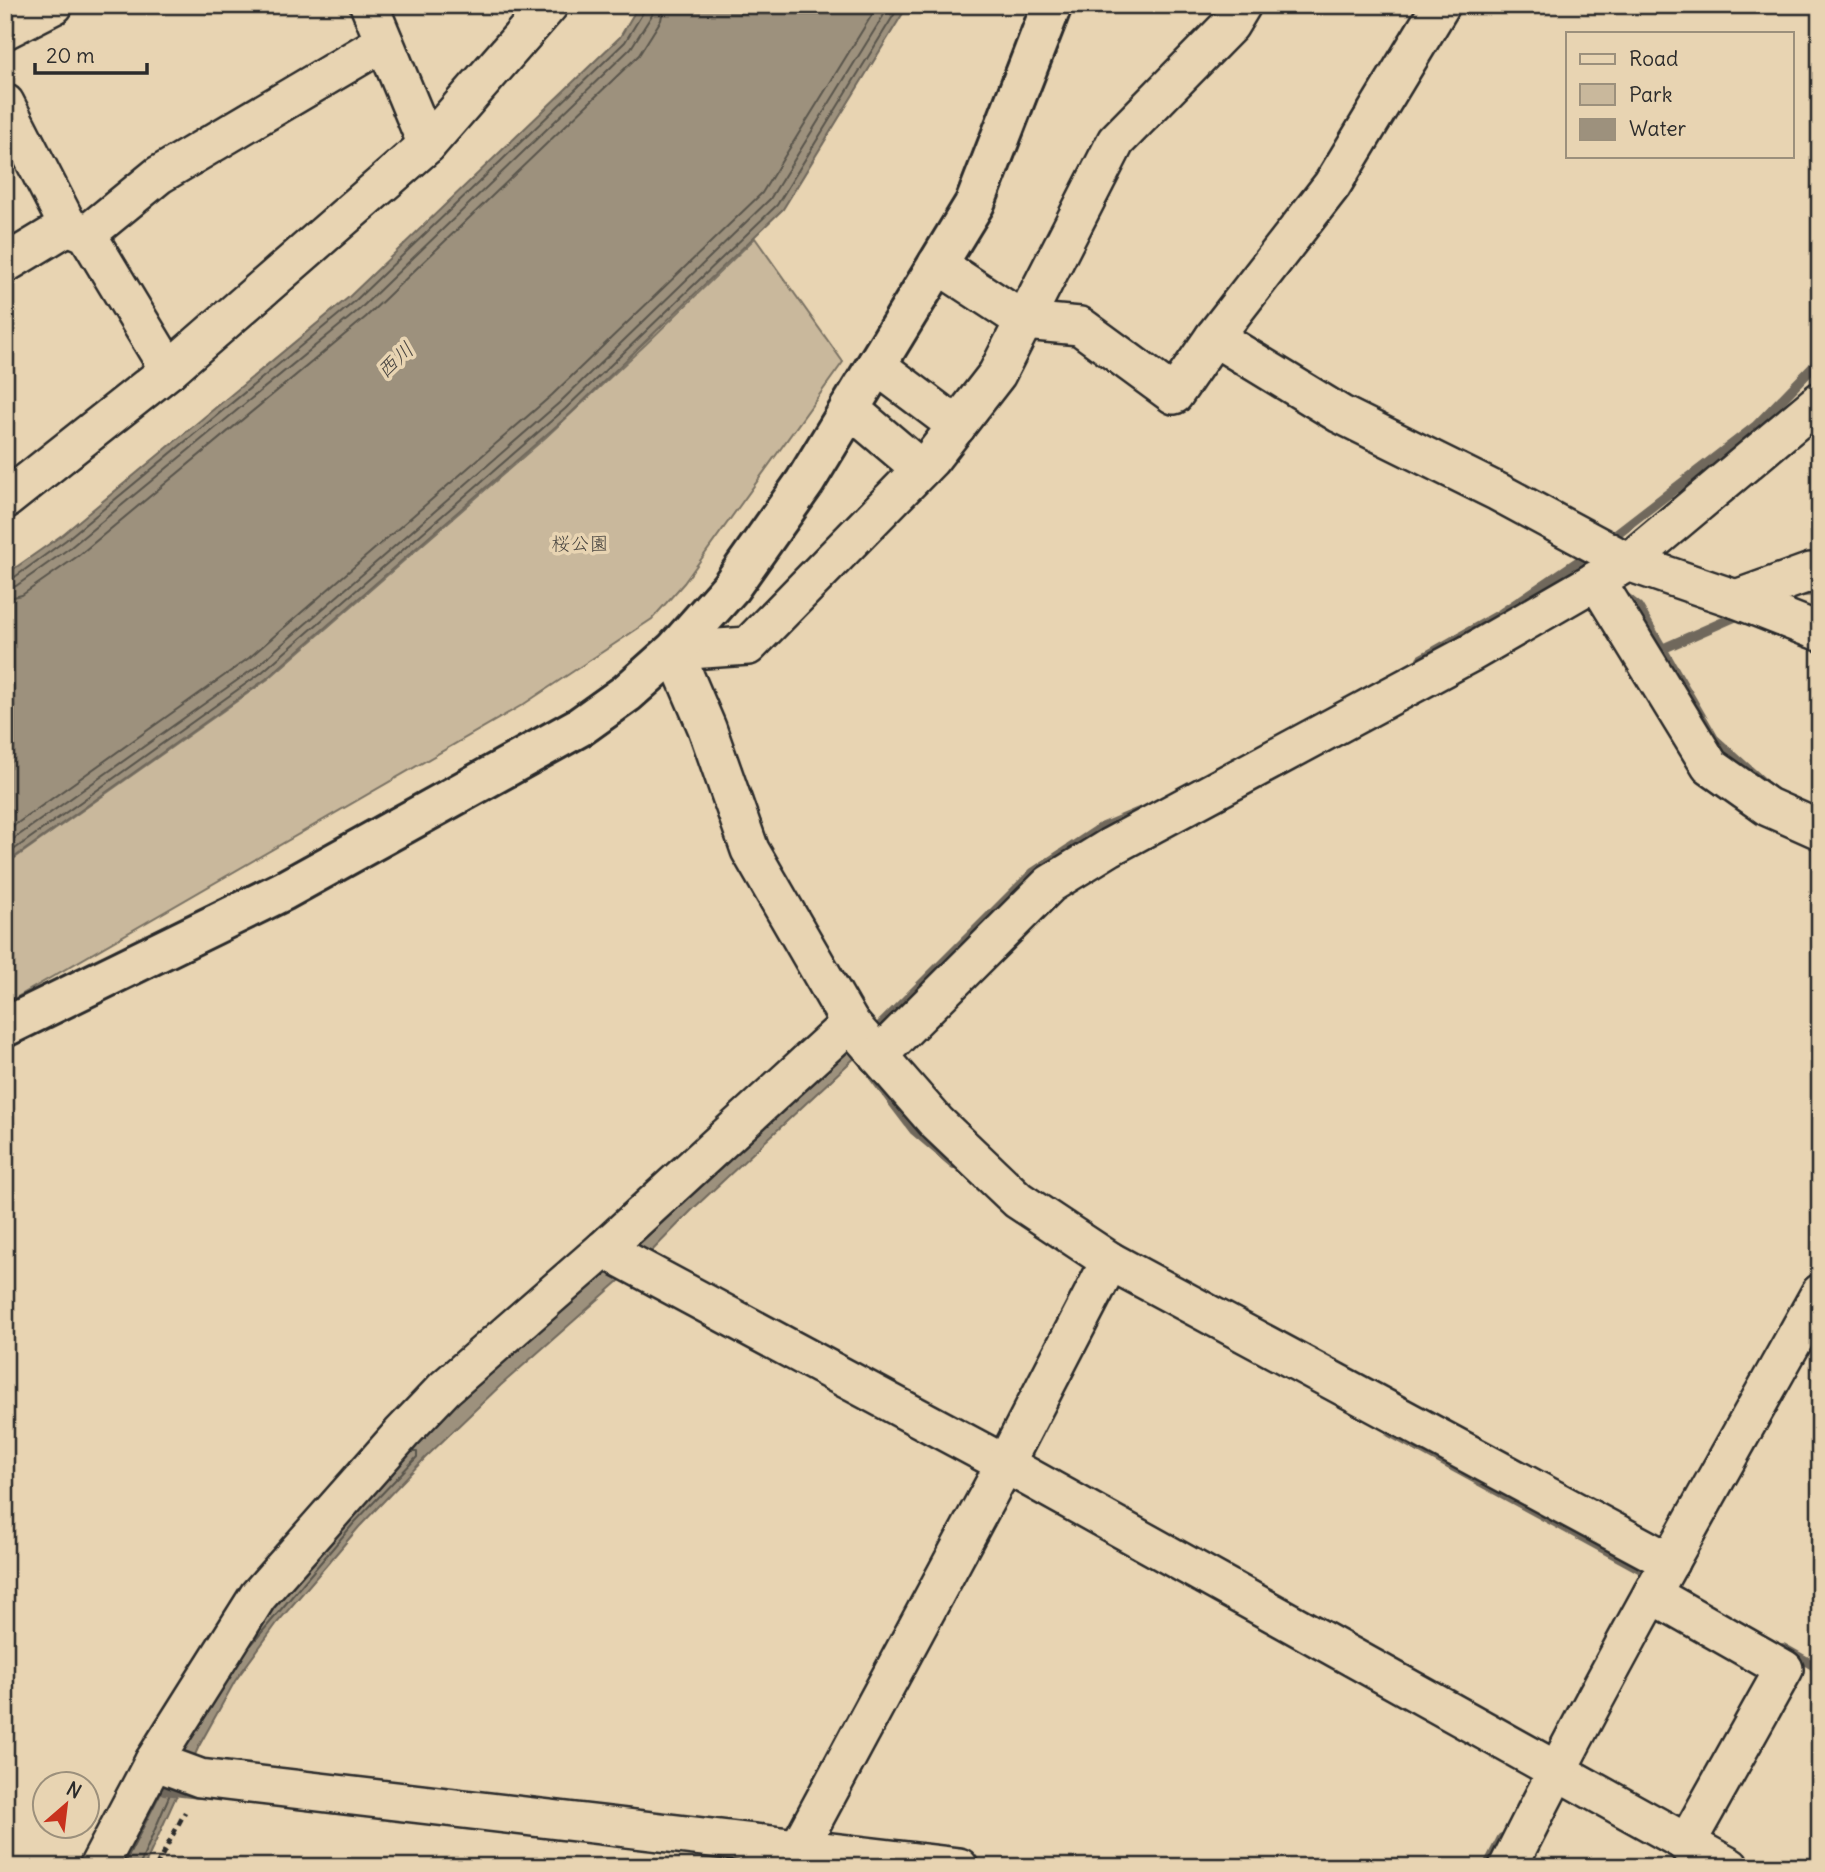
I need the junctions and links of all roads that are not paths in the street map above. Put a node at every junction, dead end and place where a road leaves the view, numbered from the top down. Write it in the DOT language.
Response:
graph roads {
  1 [pos="54,5"];
  2 [pos="369,5"];
  3 [pos="550,5"];
  4 [pos="1052,5"];
  5 [pos="1242,5"];
  6 [pos="1441,5"];
  7 [pos="5,30"];
  8 [pos="384,42"];
  9 [pos="5,103"];
  10 [pos="427,145"];
  11 [pos="77,230"];
  12 [pos="5,264"];
  13 [pos="937,264"];
  14 [pos="1024,321"];
  15 [pos="1214,337"];
  16 [pos="876,365"];
  17 [pos="169,370"];
  18 [pos="1820,401"];
  19 [pos="849,408"];
  20 [pos="957,426"];
  21 [pos="921,469"];
  22 [pos="5,500"];
  23 [pos="1628,562"];
  24 [pos="1820,572"];
  25 [pos="1597,580"];
  26 [pos="1736,599"];
  27 [pos="1820,632"];
  28 [pos="674,651"];
  29 [pos="1820,830"];
  30 [pos="850,1023"];
  31 [pos="5,1027"];
  32 [pos="878,1056"];
  33 [pos="604,1249"];
  34 [pos="1110,1261"];
  35 [pos="1820,1293"];
  36 [pos="1005,1464"];
  37 [pos="1670,1562"];
  38 [pos="1652,1594"];
  39 [pos="154,1762"];
  40 [pos="1556,1771"];
  41 [pos="1686,1844"];
  42 [pos="798,1849"];
  43 [pos="98,1867"];
  44 [pos="959,1867"];
  45 [pos="1508,1867"];
  46 [pos="1730,1867"];
  1 -- 7 [label="street"];
  2 -- 8 [label="street"];
  3 -- 10 [label="street"];
  4 -- 13 [label="street"];
  5 -- 14 [label="street"];
  6 -- 15 [label="street"];
  8 -- 10 [label="street"];
  8 -- 11 [label="street"];
  9 -- 11 [label="street"];
  10 -- 17 [label="street"];
  11 -- 12 [label="street"];
  11 -- 17 [label="street"];
  13 -- 14 [label="street"];
  13 -- 16 [label="street"];
  14 -- 15 [label="street"];
  14 -- 20 [label="street"];
  15 -- 23 [label="street"];
  16 -- 19 [label="street"];
  16 -- 20 [label="street"];
  17 -- 22 [label="street"];
  18 -- 23 [label="street"];
  19 -- 21 [label="street"];
  19 -- 28 [label="street"];
  20 -- 21 [label="street"];
  21 -- 28 [label="street"];
  23 -- 25 [label="street"];
  23 -- 26 [label="street"];
  24 -- 26 [label="street"];
  25 -- 29 [label="street"];
  25 -- 32 [label="street"];
  26 -- 27 [label="street"];
  28 -- 30 [label="street"];
  28 -- 31 [label="street"];
  30 -- 32 [label="street"];
  30 -- 33 [label="street"];
  32 -- 34 [label="street"];
  33 -- 36 [label="street"];
  33 -- 39 [label="street"];
  34 -- 36 [label="street"];
  34 -- 37 [label="street"];
  35 -- 37 [label="street"];
  36 -- 40 [label="street"];
  36 -- 42 [label="street"];
  37 -- 38 [label="street"];
  38 -- 40 [label="street"];
  38 -- 41 [label="street"];
  39 -- 42 [label="street"];
  39 -- 43 [label="street"];
  40 -- 41 [label="street"];
  40 -- 45 [label="street"];
  41 -- 46 [label="street"];
  42 -- 44 [label="street"];
}
